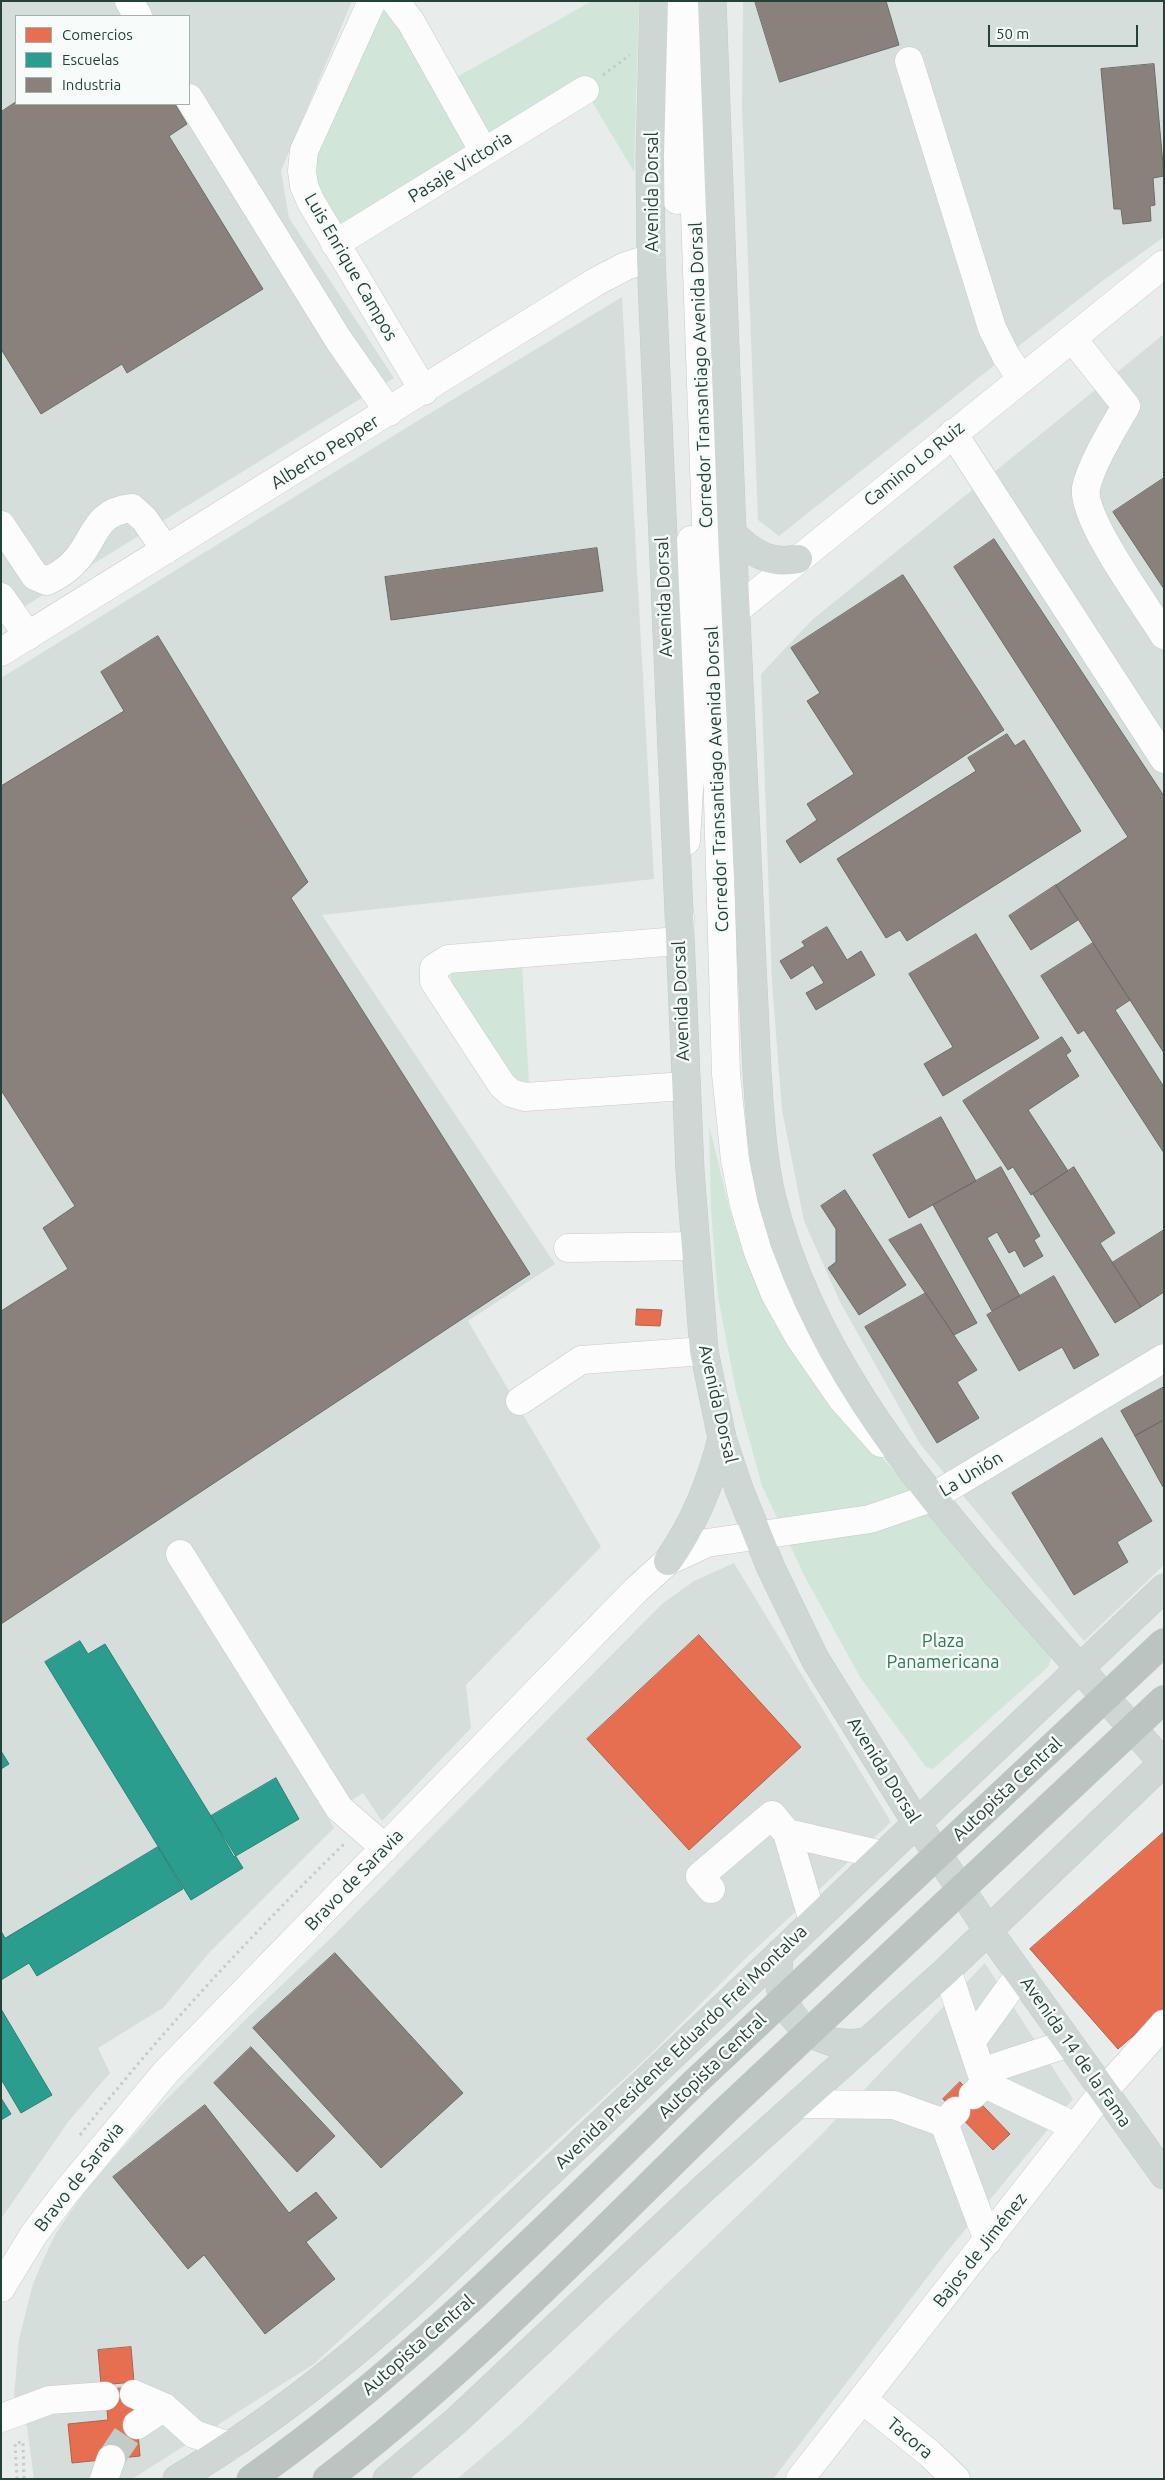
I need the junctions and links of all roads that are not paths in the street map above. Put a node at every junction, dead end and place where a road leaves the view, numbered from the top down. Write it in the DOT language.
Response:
graph roads {
  1 [pos="129,1"];
  2 [pos="372,1"];
  3 [pos="395,1"];
  4 [pos="654,1"];
  5 [pos="670,1"];
  6 [pos="693,1"];
  7 [pos="712,1"];
  8 [pos="137,15"];
  9 [pos="909,61"];
  10 [pos="585,90"];
  11 [pos="190,100"];
  12 [pos="484,152"];
  13 [pos="335,244"];
  14 [pos="652,258"];
  15 [pos="1164,264"];
  16 [pos="1072,338"];
  17 [pos="1021,378"];
  18 [pos="424,390"];
  19 [pos="389,412"];
  20 [pos="952,433"];
  21 [pos="1,526"];
  22 [pos="732,533"];
  23 [pos="166,550"];
  24 [pos="798,559"];
  25 [pos="1,597"];
  26 [pos="736,610"];
  27 [pos="1164,635"];
  28 [pos="28,636"];
  29 [pos="703,638"];
  30 [pos="1,652"];
  31 [pos="667,667"];
  32 [pos="1164,759"];
  33 [pos="679,941"];
  34 [pos="685,1086"];
  35 [pos="695,1246"];
  36 [pos="568,1248"];
  37 [pos="704,1351"];
  38 [pos="1164,1358"];
  39 [pos="520,1401"];
  40 [pos="722,1438"];
  41 [pos="931,1498"];
  42 [pos="757,1535"];
  43 [pos="180,1554"];
  44 [pos="668,1561"];
  45 [pos="1164,1588"];
  46 [pos="1164,1642"];
  47 [pos="1079,1670"];
  48 [pos="1164,1699"];
  49 [pos="1164,1763"];
  50 [pos="916,1822"];
  51 [pos="787,1833"];
  52 [pos="385,1848"];
  53 [pos="882,1855"];
  54 [pos="711,1889"];
  55 [pos="813,1921"];
  56 [pos="988,1930"];
  57 [pos="780,1953"];
  58 [pos="947,1970"];
  59 [pos="1020,1974"];
  60 [pos="1164,2024"];
  61 [pos="864,2042"];
  62 [pos="971,2042"];
  63 [pos="1069,2043"];
  64 [pos="1103,2092"];
  65 [pos="967,2097"];
  66 [pos="797,2104"];
  67 [pos="1076,2127"];
  68 [pos="1164,2175"];
  69 [pos="988,2241"];
  70 [pos="2,2284"];
  71 [pos="134,2394"];
  72 [pos="105,2396"];
  73 [pos="862,2399"];
  74 [pos="164,2407"];
  75 [pos="1,2418"];
  76 [pos="137,2425"];
  77 [pos="230,2446"];
  78 [pos="177,2479"];
  79 [pos="251,2479"];
  80 [pos="327,2479"];
  81 [pos="387,2479"];
  82 [pos="800,2479"];
  83 [pos="956,2479"];
  1 -- 8 [label="street"];
  2 -- 13 [label="street, Luis Enrique Campos"];
  3 -- 12 [label="street"];
  4 -- 14 [label="main road, Avenida Dorsal"];
  5 -- 29 [label="street, Corredor Transantiago Avenida Dorsal"];
  6 -- 29 [label="street, Corredor Transantiago Avenida Dorsal"];
  7 -- 22 [label="main road"];
  9 -- 17 [label="street"];
  10 -- 12 [label="street, Pasaje Victoria"];
  11 -- 19 [label="street"];
  12 -- 13 [label="street, Pasaje Victoria"];
  13 -- 18 [label="street, Luis Enrique Campos"];
  14 -- 18 [label="street, Alberto Pepper"];
  14 -- 31 [label="main road, Avenida Dorsal"];
  15 -- 16 [label="street, Camino Lo Ruiz"];
  16 -- 17 [label="street, Camino Lo Ruiz"];
  16 -- 27 [label="street"];
  17 -- 20 [label="street, Camino Lo Ruiz"];
  18 -- 19 [label="street, Alberto Pepper"];
  19 -- 23 [label="street, Alberto Pepper"];
  20 -- 24 [label="street, Camino Lo Ruiz"];
  20 -- 32 [label="street"];
  21 -- 23 [label="street"];
  22 -- 24 [label="main road"];
  22 -- 26 [label="main road"];
  23 -- 28 [label="street, Alberto Pepper"];
  24 -- 26 [label="street, Camino Lo Ruiz"];
  25 -- 28 [label="street"];
  26 -- 29 [label="street, Camino Lo Ruiz"];
  26 -- 41 [label="main road"];
  28 -- 30 [label="street, Alberto Pepper"];
  29 -- 31 [label="street, Camino Lo Ruiz"];
  29 -- 33 [label="street, Corredor Transantiago Avenida Dorsal"];
  29 -- 41 [label="street, Corredor Transantiago Avenida Dorsal"];
  31 -- 33 [label="main road, Avenida Dorsal"];
  33 -- 34 [label="main road, Avenida Dorsal"];
  33 -- 34 [label="street"];
  34 -- 35 [label="main road, Avenida Dorsal"];
  35 -- 36 [label="street"];
  35 -- 37 [label="main road, Avenida Dorsal"];
  37 -- 39 [label="street"];
  37 -- 40 [label="main road, Avenida Dorsal"];
  38 -- 41 [label="street, La Unión"];
  40 -- 42 [label="main road, Avenida Dorsal"];
  40 -- 44 [label="main road"];
  41 -- 42 [label="street, La Unión"];
  41 -- 47 [label="main road"];
  42 -- 44 [label="street, Bravo de Saravia"];
  42 -- 50 [label="main road, Avenida Dorsal"];
  43 -- 52 [label="street"];
  44 -- 52 [label="street, Bravo de Saravia"];
  45 -- 47 [label="main road, Avenida Presidente Eduardo Frei Montalva"];
  46 -- 79 [label="highway, Autopista Central, bridge"];
  47 -- 49 [label="main road"];
  47 -- 50 [label="main road, Avenida Presidente Eduardo Frei Montalva"];
  48 -- 80 [label="highway, bridge"];
  49 -- 56 [label="main road"];
  50 -- 53 [label="main road, Avenida Presidente Eduardo Frei Montalva"];
  50 -- 56 [label="main road, Avenida Dorsal"];
  51 -- 53 [label="street"];
  51 -- 54 [label="street"];
  51 -- 55 [label="street"];
  52 -- 70 [label="street, Bravo de Saravia"];
  53 -- 55 [label="main road, Avenida Presidente Eduardo Frei Montalva"];
  55 -- 57 [label="main road, Avenida Presidente Eduardo Frei Montalva"];
  56 -- 58 [label="main road"];
  56 -- 59 [label="main road, Avenida 14 de la Fama"];
  57 -- 61 [label="main road"];
  57 -- 77 [label="main road, Avenida Presidente Eduardo Frei Montalva"];
  58 -- 61 [label="main road"];
  58 -- 62 [label="street"];
  59 -- 62 [label="street"];
  59 -- 63 [label="main road, Avenida 14 de la Fama"];
  60 -- 64 [label="street, Bajos de Jiménez"];
  61 -- 66 [label="main road"];
  62 -- 65 [label="street"];
  63 -- 64 [label="main road, Avenida 14 de la Fama"];
  63 -- 65 [label="street"];
  64 -- 67 [label="street, Bajos de Jiménez"];
  64 -- 68 [label="main road, Avenida 14 de la Fama"];
  65 -- 66 [label="street"];
  65 -- 67 [label="street"];
  65 -- 69 [label="street"];
  66 -- 81 [label="main road"];
  67 -- 69 [label="street, Bajos de Jiménez"];
  69 -- 73 [label="street, Bajos de Jiménez"];
  71 -- 74 [label="street"];
  72 -- 75 [label="street"];
  73 -- 82 [label="street, Bajos de Jiménez"];
  73 -- 83 [label="street, Tacora"];
  74 -- 76 [label="street"];
  74 -- 77 [label="street"];
  77 -- 78 [label="main road, Avenida Presidente Eduardo Frei Montalva"];
}
